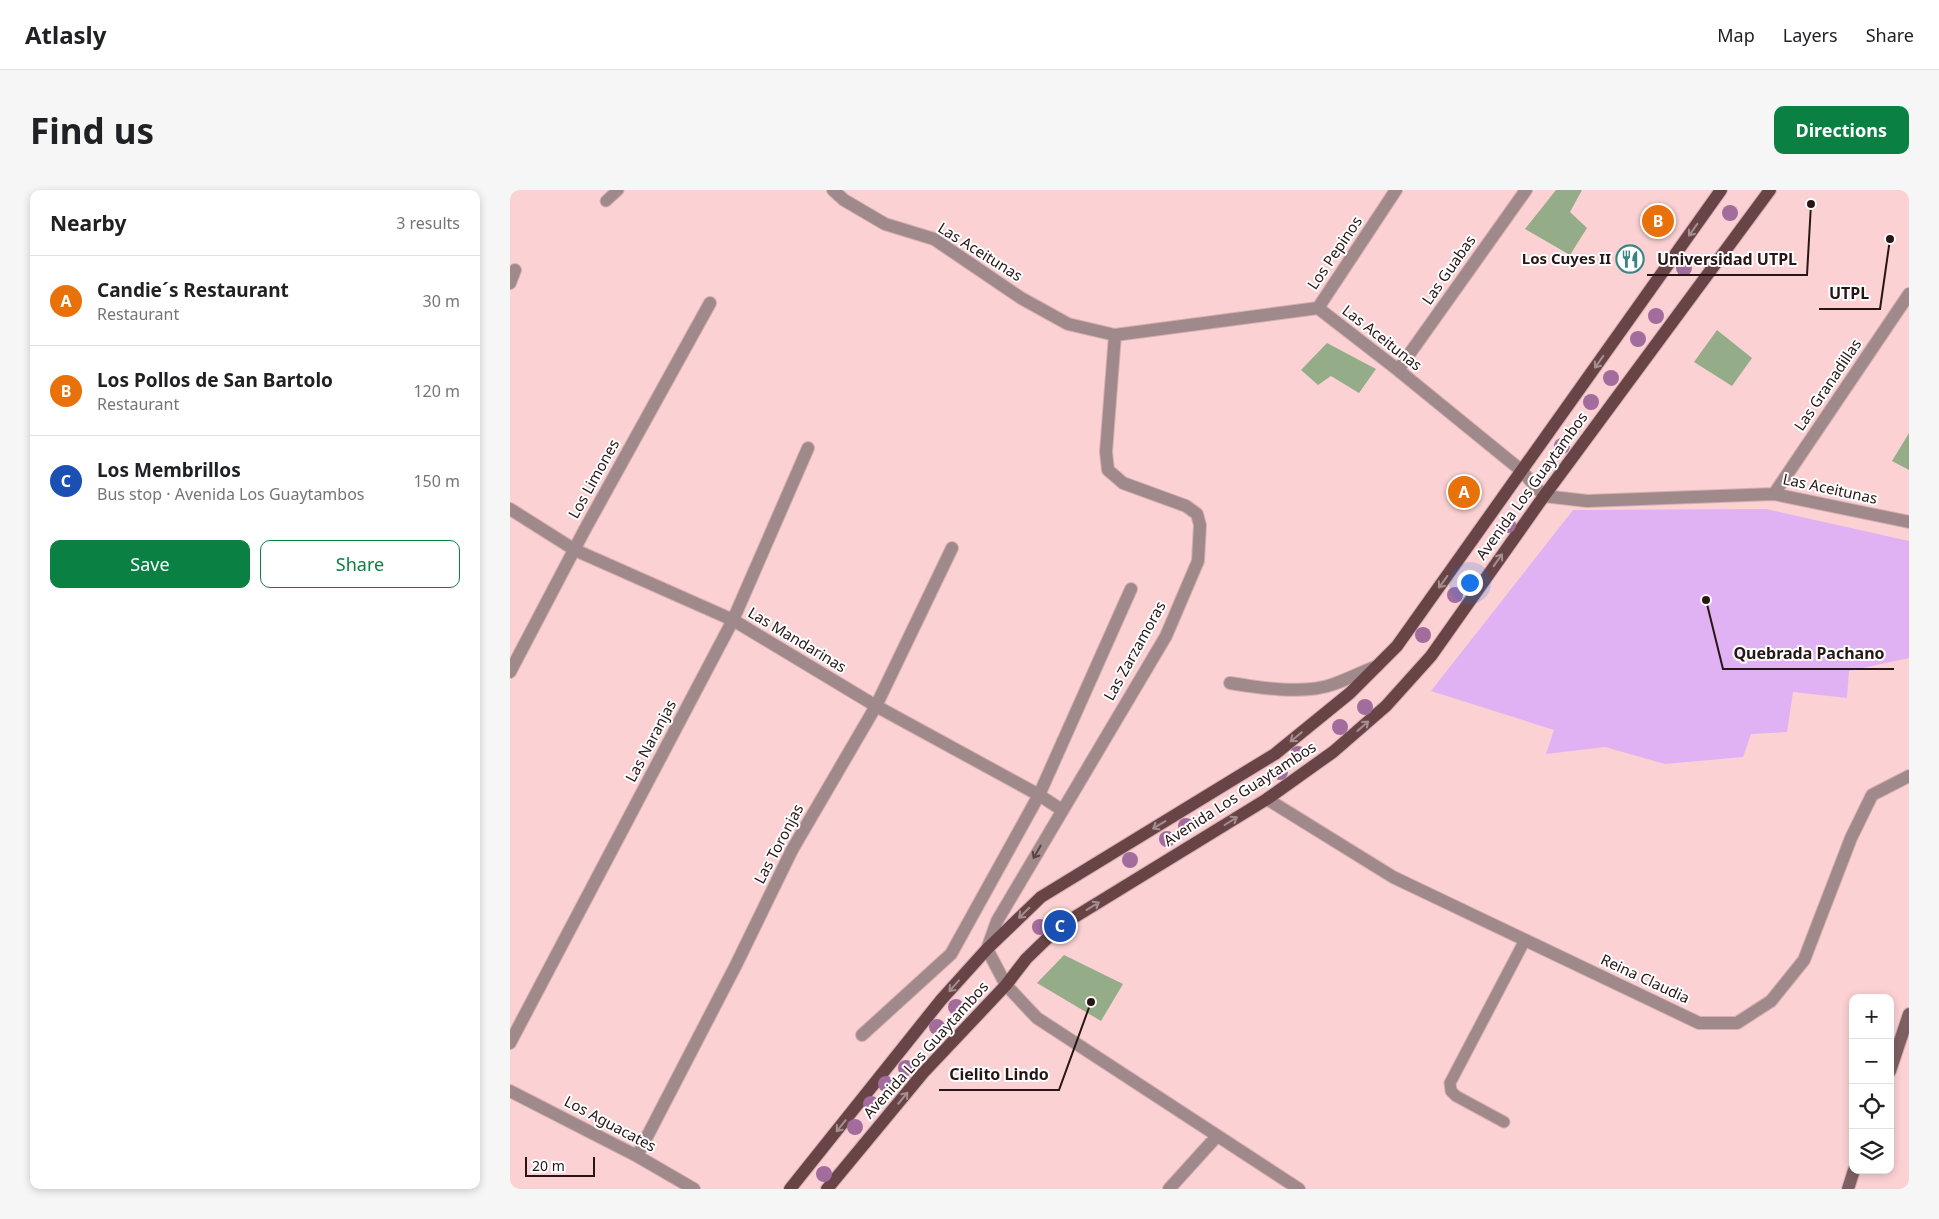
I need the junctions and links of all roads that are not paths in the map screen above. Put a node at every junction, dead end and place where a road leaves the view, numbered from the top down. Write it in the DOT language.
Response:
graph roads {
  1 [pos="618,190"];
  2 [pos="833,190"];
  3 [pos="1396,190"];
  4 [pos="1526,190"];
  5 [pos="1721,190"];
  6 [pos="1770,190"];
  7 [pos="606,201"];
  8 [pos="1909,294"];
  9 [pos="710,303"];
  10 [pos="1318,308"];
  11 [pos="1115,335"];
  12 [pos="1398,370"];
  13 [pos="808,448"];
  14 [pos="1522,471"];
  15 [pos="1774,494"];
  16 [pos="1544,496"];
  17 [pos="510,510"];
  18 [pos="1909,522"];
  19 [pos="952,548"];
  20 [pos="575,550"];
  21 [pos="1131,589"];
  22 [pos="733,620"];
  23 [pos="1377,666"];
  24 [pos="510,672"];
  25 [pos="1230,683"];
  26 [pos="876,706"];
  27 [pos="1909,776"];
  28 [pos="1039,795"];
  29 [pos="1266,799"];
  30 [pos="1062,810"];
  31 [pos="1525,940"];
  32 [pos="986,949"];
  33 [pos="1006,985"];
  34 [pos="1909,1014"];
  35 [pos="862,1035"];
  36 [pos="510,1043"];
  37 [pos="1894,1058"];
  38 [pos="510,1091"];
  39 [pos="1504,1122"];
  40 [pos="1217,1136"];
  41 [pos="638,1156"];
  42 [pos="1853,1174"];
  43 [pos="694,1189"];
  44 [pos="790,1189"];
  45 [pos="827,1189"];
  46 [pos="1170,1189"];
  47 [pos="1298,1189"];
  48 [pos="1848,1189"];
  1 -- 7 [label="lane"];
  2 -- 11 [label="street, Las Aceitunas"];
  3 -- 10 [label="street, Los Pepinos"];
  4 -- 12 [label="street, Las Guabas"];
  5 -- 14 [label="main road, Avenida Los Guaytambos, one-way"];
  6 -- 16 [label="main road, Avenida Los Guaytambos"];
  8 -- 15 [label="street, Las Granadillas"];
  9 -- 20 [label="street, Los Limones"];
  10 -- 11 [label="street, Las Aceitunas"];
  10 -- 12 [label="street, Las Aceitunas"];
  11 -- 30 [label="street, Las Zarzamoras"];
  12 -- 14 [label="street, Las Aceitunas"];
  13 -- 22 [label="street, Las Naranjas"];
  14 -- 16 [label="street, Las Aceitunas"];
  14 -- 23 [label="main road, Avenida Los Guaytambos, one-way"];
  15 -- 16 [label="street, Las Aceitunas"];
  15 -- 18 [label="street, Las Aceitunas"];
  29 -- 16 [label="main road, Avenida Los Guaytambos, one-way"];
  17 -- 20 [label="street, Las Mandarinas"];
  19 -- 26 [label="street, Las Toronjas"];
  20 -- 22 [label="street, Las Mandarinas"];
  20 -- 24 [label="street, Los Limones"];
  21 -- 28 [label="street, Las Zarzamoras"];
  22 -- 26 [label="street, Las Mandarinas"];
  22 -- 36 [label="street, Las Naranjas"];
  23 -- 25 [label="street"];
  23 -- 32 [label="main road, Avenida Los Guaytambos, one-way"];
  26 -- 28 [label="street, Las Mandarinas"];
  26 -- 41 [label="street, Las Toronjas"];
  27 -- 31 [label="street, Reina Claudia"];
  28 -- 30 [label="street, Las Mandarinas"];
  28 -- 35 [label="street, Las Zarzamoras"];
  29 -- 31 [label="street, Reina Claudia"];
  33 -- 29 [label="main road, Avenida Los Guaytambos, one-way"];
  30 -- 32 [label="street, Las Zarzamoras, one-way"];
  31 -- 39 [label="lane"];
  32 -- 33 [label="street"];
  32 -- 44 [label="main road, Avenida Los Guaytambos, one-way"];
  33 -- 40 [label="street"];
  45 -- 33 [label="main road, Avenida Los Guaytambos, one-way"];
  34 -- 37 [label="main road"];
  38 -- 41 [label="street, Los Aguacates"];
  40 -- 46 [label="street"];
  40 -- 47 [label="street"];
  41 -- 43 [label="street, Los Aguacates"];
  42 -- 48 [label="main road"];
}
